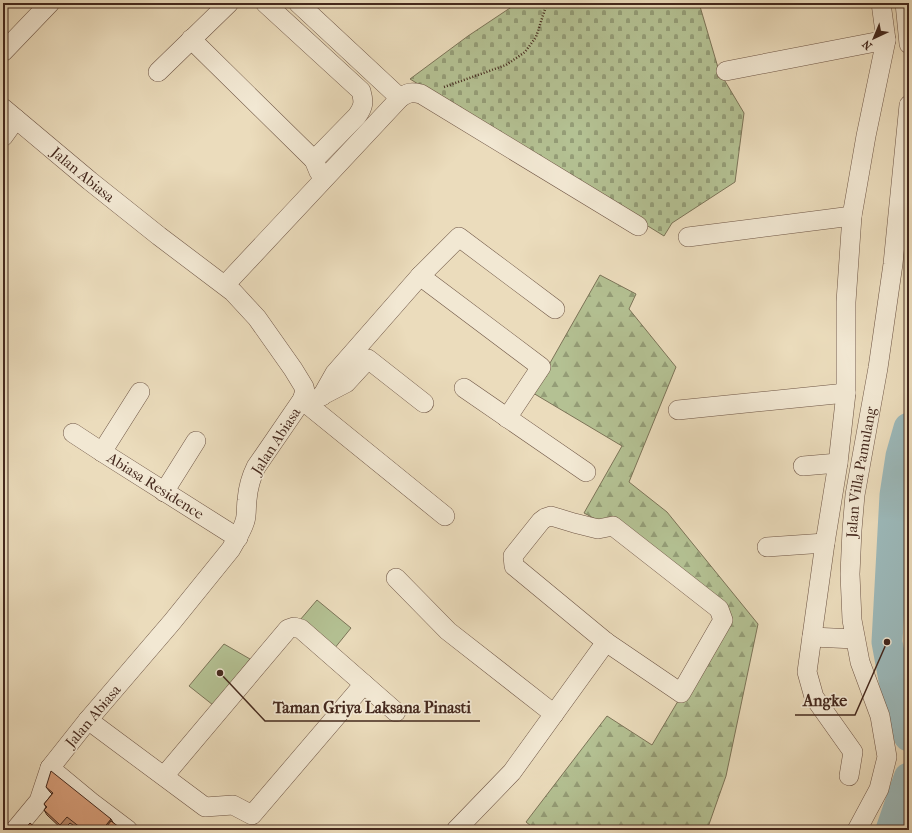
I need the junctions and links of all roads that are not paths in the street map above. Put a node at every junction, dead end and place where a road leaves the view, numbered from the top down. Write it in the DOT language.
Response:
graph roads {
  1 [pos="50,3"];
  2 [pos="228,3"];
  3 [pos="265,3"];
  4 [pos="298,3"];
  5 [pos="881,3"];
  6 [pos="904,3"];
  7 [pos="191,39"];
  8 [pos="886,40"];
  9 [pos="909,44"];
  10 [pos="3,52"];
  11 [pos="726,71"];
  12 [pos="158,72"];
  13 [pos="400,98"];
  14 [pos="909,105"];
  15 [pos="9,114"];
  16 [pos="3,137"];
  17 [pos="314,160"];
  18 [pos="319,184"];
  19 [pos="852,216"];
  20 [pos="638,226"];
  21 [pos="688,237"];
  22 [pos="420,276"];
  23 [pos="225,286"];
  24 [pos="555,309"];
  25 [pos="464,388"];
  26 [pos="140,392"];
  27 [pos="846,393"];
  28 [pos="322,396"];
  29 [pos="302,400"];
  30 [pos="424,403"];
  31 [pos="678,410"];
  32 [pos="507,418"];
  33 [pos="73,433"];
  34 [pos="196,441"];
  35 [pos="102,452"];
  36 [pos="838,463"];
  37 [pos="803,466"];
  38 [pos="586,472"];
  39 [pos="164,492"];
  40 [pos="445,516"];
  41 [pos="238,538"];
  42 [pos="824,543"];
  43 [pos="767,547"];
  44 [pos="396,578"];
  45 [pos="812,637"];
  46 [pos="855,639"];
  47 [pos="606,642"];
  48 [pos="364,684"];
  49 [pos="396,712"];
  50 [pos="554,714"];
  51 [pos="88,720"];
  52 [pos="50,768"];
  53 [pos="164,776"];
  54 [pos="849,776"];
  55 [pos="15,830"];
  56 [pos="128,830"];
  57 [pos="456,830"];
  58 [pos="857,830"];
  1 -- 10 [label="street"];
  2 -- 7 [label="street"];
  3 -- 17 [label="street"];
  4 -- 13 [label="street"];
  5 -- 8 [label="street"];
  6 -- 9 [label="street"];
  7 -- 12 [label="street"];
  7 -- 17 [label="street"];
  8 -- 11 [label="street"];
  8 -- 19 [label="street"];
  13 -- 18 [label="street"];
  13 -- 20 [label="street"];
  14 -- 46 [label="street, Jalan Villa Pamulang"];
  15 -- 16 [label="street"];
  15 -- 23 [label="street, Jalan Abiasa"];
  17 -- 18 [label="street"];
  18 -- 23 [label="street"];
  19 -- 21 [label="street"];
  19 -- 27 [label="street"];
  22 -- 24 [label="street"];
  22 -- 28 [label="street"];
  22 -- 32 [label="street"];
  23 -- 29 [label="street, Jalan Abiasa"];
  25 -- 32 [label="street"];
  26 -- 35 [label="street"];
  27 -- 31 [label="street"];
  27 -- 36 [label="street"];
  28 -- 29 [label="street"];
  28 -- 30 [label="street"];
  29 -- 40 [label="street"];
  29 -- 41 [label="street, Jalan Abiasa"];
  32 -- 38 [label="street"];
  33 -- 35 [label="street, Abiasa Residence"];
  34 -- 39 [label="street"];
  35 -- 39 [label="street, Abiasa Residence"];
  36 -- 37 [label="street"];
  36 -- 42 [label="street"];
  39 -- 41 [label="street, Abiasa Residence"];
  41 -- 51 [label="street, Jalan Abiasa"];
  42 -- 43 [label="street"];
  42 -- 45 [label="street"];
  44 -- 50 [label="street"];
  45 -- 46 [label="street"];
  45 -- 54 [label="street"];
  46 -- 58 [label="street, Jalan Villa Pamulang"];
  47 -- 47 [label="street"];
  47 -- 50 [label="street"];
  48 -- 49 [label="street"];
  48 -- 53 [label="street"];
  48 -- 53 [label="street"];
  50 -- 57 [label="street"];
  51 -- 52 [label="street, Jalan Abiasa"];
  51 -- 53 [label="street"];
  52 -- 55 [label="street, Jalan Abiasa"];
  52 -- 56 [label="street"];
}
